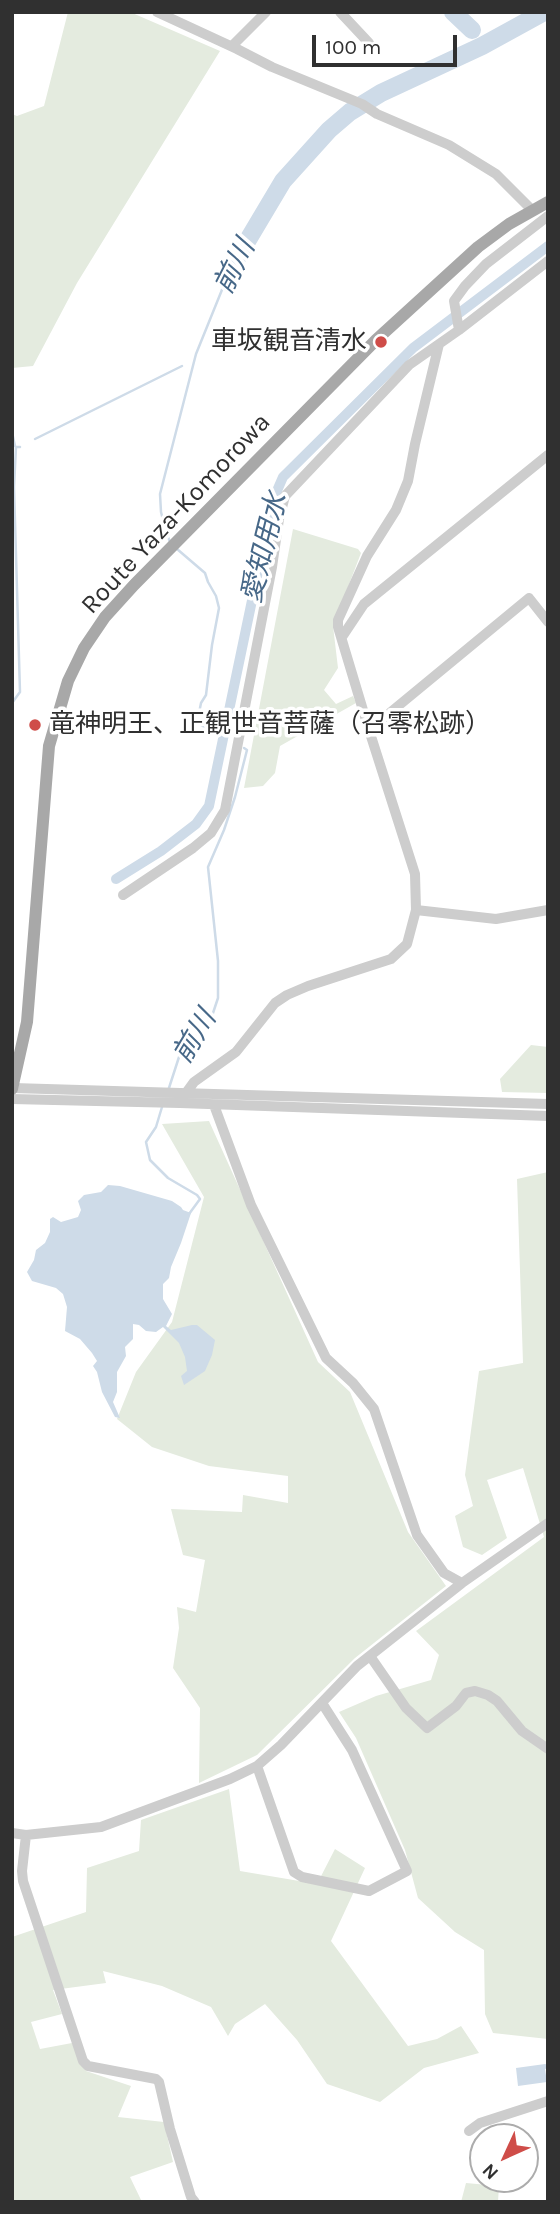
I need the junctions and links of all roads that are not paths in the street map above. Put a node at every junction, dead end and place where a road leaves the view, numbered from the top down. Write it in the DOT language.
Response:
graph roads {
  1 [pos="157,12"];
  2 [pos="266,12"];
  3 [pos="340,12"];
  4 [pos="369,43"];
  5 [pos="232,46"];
  6 [pos="548,202"];
  7 [pos="532,210"];
  8 [pos="548,216"];
  9 [pos="548,261"];
  10 [pos="459,330"];
  11 [pos="439,344"];
  12 [pos="548,455"];
  13 [pos="546,616"];
  14 [pos="342,637"];
  15 [pos="369,730"];
  16 [pos="123,895"];
  17 [pos="416,910"];
  18 [pos="548,910"];
  19 [pos="12,1088"];
  20 [pos="187,1093"];
  21 [pos="12,1099"];
  22 [pos="548,1104"];
  23 [pos="214,1105"];
  24 [pos="548,1116"];
  25 [pos="548,1523"];
  26 [pos="463,1583"];
  27 [pos="370,1656"];
  28 [pos="322,1703"];
  29 [pos="548,1749"];
  30 [pos="257,1766"];
  31 [pos="12,1833"];
  32 [pos="26,1835"];
  33 [pos="548,2101"];
  34 [pos="480,2123"];
  35 [pos="195,2202"];
  1 -- 5 [label="street"];
  2 -- 5 [label="street"];
  3 -- 4 [label="street"];
  5 -- 7 [label="street"];
  6 -- 7 [label="main road, Route Yaza-Komorowa"];
  7 -- 19 [label="main road, Route Yaza-Komorowa"];
  8 -- 10 [label="street"];
  9 -- 10 [label="street"];
  10 -- 11 [label="street"];
  11 -- 14 [label="street"];
  11 -- 16 [label="street"];
  12 -- 14 [label="street"];
  13 -- 15 [label="street"];
  14 -- 15 [label="street"];
  15 -- 17 [label="street"];
  17 -- 18 [label="street"];
  17 -- 20 [label="street"];
  19 -- 20 [label="street"];
  20 -- 22 [label="street"];
  21 -- 23 [label="street"];
  23 -- 24 [label="street"];
  23 -- 26 [label="street"];
  25 -- 26 [label="street"];
  26 -- 27 [label="street"];
  27 -- 28 [label="street"];
  27 -- 29 [label="street"];
  28 -- 30 [label="street"];
  28 -- 30 [label="street"];
  30 -- 32 [label="street"];
  31 -- 32 [label="street"];
  32 -- 35 [label="street"];
  33 -- 34 [label="street"];
}
